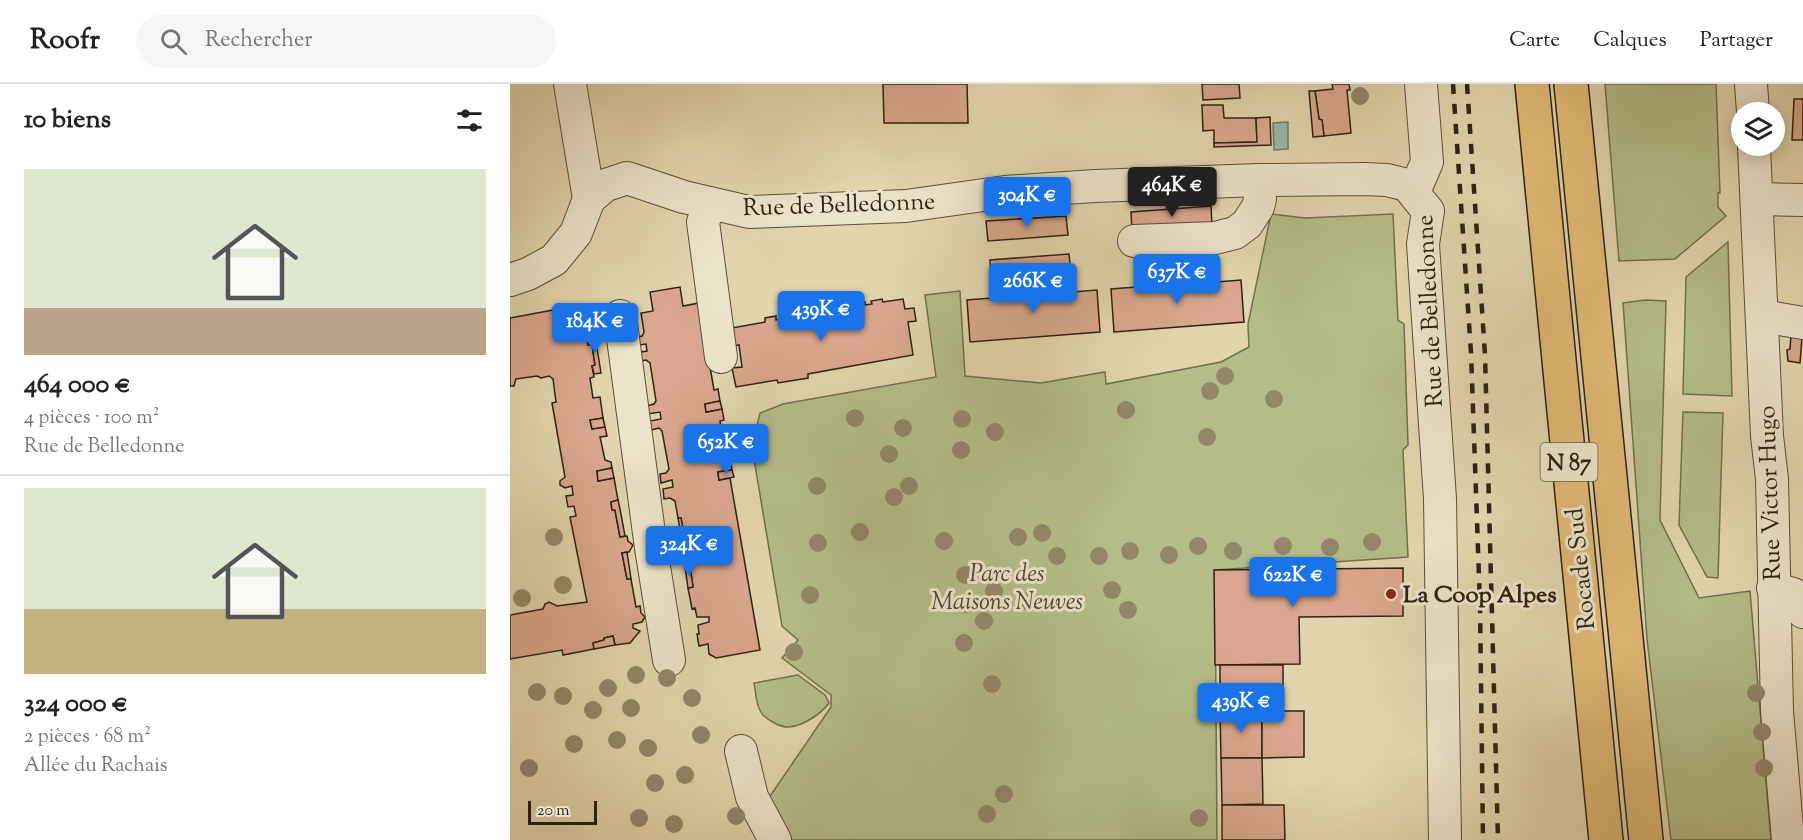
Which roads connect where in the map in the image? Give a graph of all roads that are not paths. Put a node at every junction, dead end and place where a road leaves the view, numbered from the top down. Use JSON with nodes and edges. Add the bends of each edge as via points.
{"nodes":[{"id":1,"x":570,"y":84,"type":"edge"},
{"id":2,"x":1421,"y":84,"type":"edge"},
{"id":3,"x":1532,"y":84,"type":"edge"},
{"id":4,"x":1571,"y":84,"type":"edge"},
{"id":5,"x":1751,"y":84,"type":"edge"},
{"id":6,"x":1752,"y":102,"type":"edge"},
{"id":7,"x":1755,"y":156,"type":"edge"},
{"id":8,"x":1259,"y":180,"type":"junction"},
{"id":9,"x":1414,"y":192,"type":"junction"},
{"id":10,"x":590,"y":199,"type":"junction"},
{"id":11,"x":1757,"y":199,"type":"junction"},
{"id":12,"x":1803,"y":200,"type":"edge"},
{"id":13,"x":706,"y":213,"type":"junction"},
{"id":14,"x":1134,"y":241,"type":"dead end"},
{"id":15,"x":510,"y":280,"type":"edge"},
{"id":16,"x":620,"y":316,"type":"dead end"},
{"id":17,"x":1762,"y":316,"type":"junction"},
{"id":18,"x":1803,"y":323,"type":"edge"},
{"id":19,"x":721,"y":357,"type":"dead end"},
{"id":20,"x":1773,"y":588,"type":"junction"},
{"id":21,"x":1803,"y":612,"type":"edge"},
{"id":22,"x":669,"y":660,"type":"dead end"},
{"id":23,"x":741,"y":751,"type":"dead end"},
{"id":24,"x":1792,"y":823,"type":"edge"},
{"id":25,"x":775,"y":840,"type":"edge"},
{"id":26,"x":1445,"y":840,"type":"edge"},
{"id":27,"x":1606,"y":840,"type":"edge"},
{"id":28,"x":1646,"y":840,"type":"edge"}],
"edges":[{"from":1,"to":10,"type":"street"},
{"from":2,"to":9,"type":"street","via":[[1427,162]]},
{"from":3,"to":27,"type":"highway","name":"Rocade Sud","number":"N 87"},
{"from":4,"to":28,"type":"highway","name":"Rocade Sud","number":"N 87"},
{"from":5,"to":6,"type":"street"},
{"from":7,"to":11,"type":"street","name":"Rue Victor Hugo"},
{"from":8,"to":9,"type":"street","name":"Rue de Belledonne","via":[[1387,180],[1407,185]]},
{"from":8,"to":13,"type":"street","name":"Rue de Belledonne","via":[[1005,192],[906,206]]},
{"from":8,"to":14,"type":"street","via":[[1258,207],[1247,224],[1235,232],[1215,238]]},
{"from":9,"to":26,"type":"street","name":"Rue de Belledonne","via":[[1428,211],[1422,244],[1440,499]]},
{"from":10,"to":13,"type":"street","name":"Rue de Belledonne","via":[[606,185],[627,178]]},
{"from":10,"to":15,"type":"street","via":[[576,233],[554,260]]},
{"from":11,"to":12,"type":"street"},
{"from":11,"to":17,"type":"street","name":"Rue Victor Hugo"},
{"from":13,"to":19,"type":"street"},
{"from":16,"to":22,"type":"street"},
{"from":17,"to":18,"type":"street"},
{"from":17,"to":20,"type":"street","name":"Rue Victor Hugo","via":[[1772,479]]},
{"from":20,"to":21,"type":"street","via":[[1793,594]]},
{"from":20,"to":24,"type":"street","name":"Rue Victor Hugo","via":[[1777,711]]},
{"from":23,"to":25,"type":"street","via":[[752,797]]}]}
